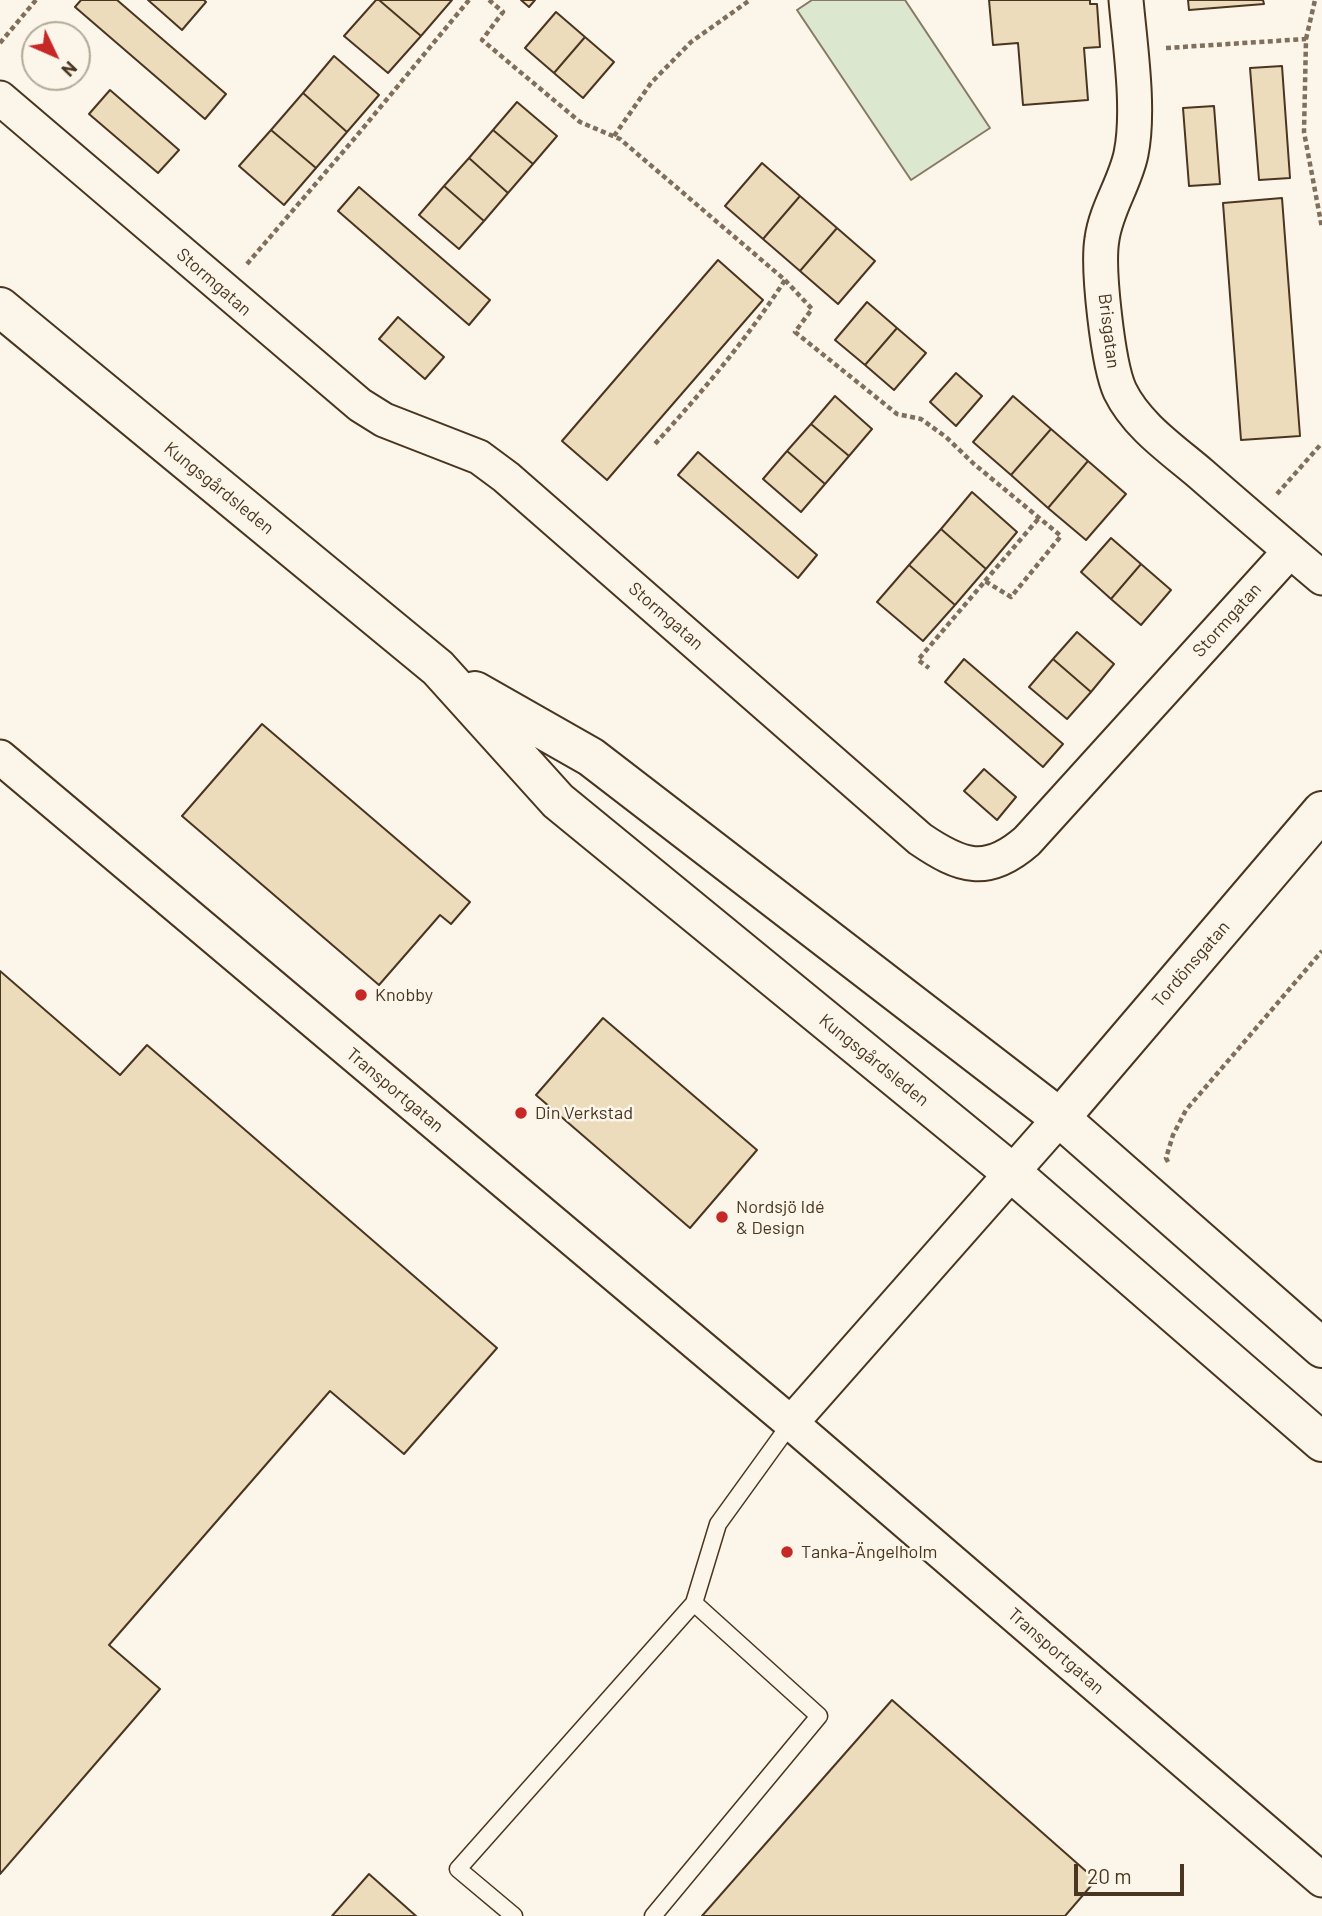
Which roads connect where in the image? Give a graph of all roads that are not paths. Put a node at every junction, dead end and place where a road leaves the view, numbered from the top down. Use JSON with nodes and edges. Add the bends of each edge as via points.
{"nodes":[{"id":1,"x":1126,"y":0,"type":"edge"},
{"id":2,"x":0,"y":98,"type":"edge"},
{"id":3,"x":0,"y":307,"type":"edge"},
{"id":4,"x":1290,"y":551,"type":"junction"},
{"id":5,"x":1322,"y":578,"type":"edge"},
{"id":6,"x":438,"y":668,"type":"junction"},
{"id":7,"x":0,"y":757,"type":"edge"},
{"id":8,"x":1322,"y":811,"type":"edge"},
{"id":9,"x":1059,"y":1118,"type":"junction"},
{"id":10,"x":1011,"y":1172,"type":"junction"},
{"id":11,"x":1322,"y":1348,"type":"edge"},
{"id":12,"x":791,"y":1423,"type":"junction"},
{"id":13,"x":1322,"y":1442,"type":"edge"},
{"id":14,"x":694,"y":1603,"type":"junction"},
{"id":15,"x":1322,"y":1880,"type":"edge"},
{"id":16,"x":514,"y":1916,"type":"edge"},
{"id":17,"x":653,"y":1916,"type":"edge"}],
"edges":[{"from":1,"to":4,"type":"street","name":"Brisgatan","via":[[1134,131],[1128,166],[1102,236],[1100,258],[1115,379],[1141,420]]},
{"from":2,"to":4,"type":"street","name":"Stormgatan","via":[[360,405],[414,434],[479,457],[506,477],[920,839],[948,857],[990,863],[1004,859],[1027,841]]},
{"from":3,"to":6,"type":"main road","name":"Kungsgårdsleden"},
{"from":4,"to":5,"type":"street","name":"Brisgatan"},
{"from":6,"to":9,"type":"main road","name":"Kungsgårdsleden","via":[[591,757]]},
{"from":6,"to":10,"type":"main road","name":"Kungsgårdsleden","via":[[558,801]]},
{"from":7,"to":12,"type":"street","name":"Transportgatan"},
{"from":8,"to":9,"type":"main road","name":"Tordönsgatan"},
{"from":9,"to":10,"type":"street"},
{"from":9,"to":11,"type":"main road","name":"Kungsgårdsleden"},
{"from":10,"to":12,"type":"street"},
{"from":10,"to":13,"type":"main road","name":"Kungsgårdsleden"},
{"from":12,"to":14,"type":"lane","via":[[718,1524]]},
{"from":12,"to":15,"type":"street","name":"Transportgatan"},
{"from":14,"to":16,"type":"lane","via":[[458,1868]]},
{"from":14,"to":17,"type":"lane","via":[[819,1716]]}]}
